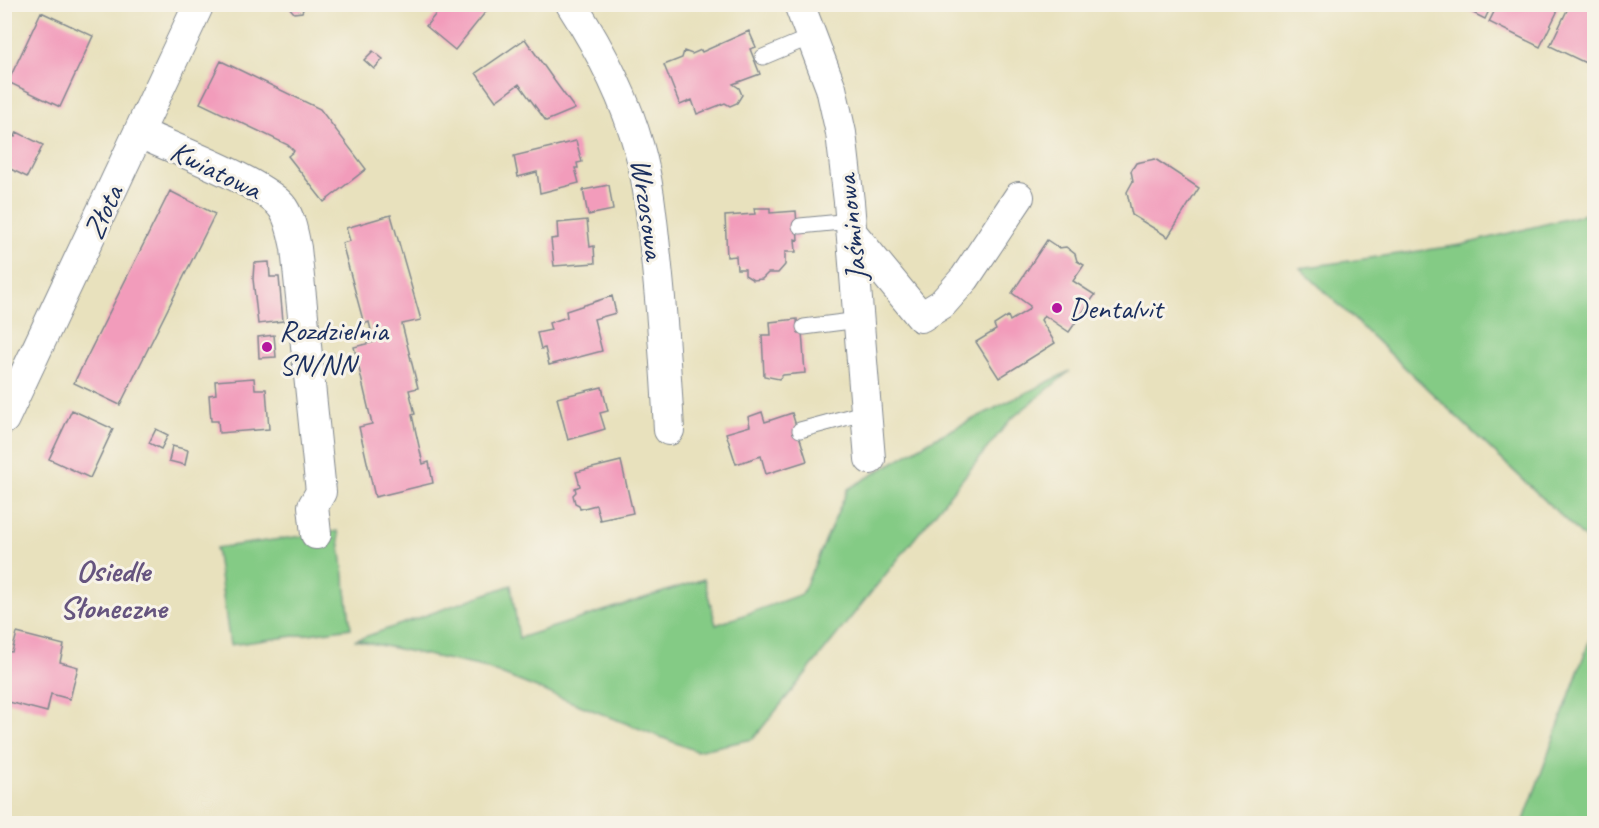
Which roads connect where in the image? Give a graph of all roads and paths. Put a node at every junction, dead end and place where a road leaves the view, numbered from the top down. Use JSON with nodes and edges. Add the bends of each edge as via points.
{"nodes":[{"id":1,"x":199,"y":4,"type":"edge"},
{"id":2,"x":571,"y":4,"type":"edge"},
{"id":3,"x":799,"y":4,"type":"edge"},
{"id":4,"x":813,"y":36,"type":"junction"},
{"id":5,"x":763,"y":57,"type":"dead end"},
{"id":6,"x":140,"y":133,"type":"junction"},
{"id":7,"x":1019,"y":196,"type":"dead end"},
{"id":8,"x":800,"y":226,"type":"dead end"},
{"id":9,"x":852,"y":227,"type":"junction"},
{"id":10,"x":859,"y":320,"type":"junction"},
{"id":11,"x":804,"y":327,"type":"dead end"},
{"id":12,"x":867,"y":412,"type":"junction"},
{"id":13,"x":4,"y":419,"type":"edge"},
{"id":14,"x":669,"y":430,"type":"dead end"},
{"id":15,"x":800,"y":430,"type":"dead end"},
{"id":16,"x":870,"y":459,"type":"dead end"},
{"id":17,"x":316,"y":534,"type":"dead end"}],
"edges":[{"from":1,"to":6,"type":"street","name":"Złota"},
{"from":2,"to":14,"type":"street","name":"Wrzosowa","via":[[617,86],[640,149],[651,208]]},
{"from":3,"to":4,"type":"street","name":"Jaśminowa"},
{"from":4,"to":5,"type":"lane"},
{"from":4,"to":9,"type":"street","name":"Jaśminowa","via":[[841,133]]},
{"from":6,"to":13,"type":"street","name":"Złota"},
{"from":6,"to":17,"type":"street","name":"Kwiatowa","via":[[260,189],[282,207],[291,225],[321,492],[313,506]]},
{"from":7,"to":9,"type":"street","via":[[964,278],[942,304],[921,317]]},
{"from":8,"to":9,"type":"lane"},
{"from":9,"to":10,"type":"street","name":"Jaśminowa"},
{"from":10,"to":11,"type":"lane"},
{"from":10,"to":12,"type":"street","name":"Jaśminowa"},
{"from":12,"to":15,"type":"lane"},
{"from":12,"to":16,"type":"street","name":"Jaśminowa"}]}
